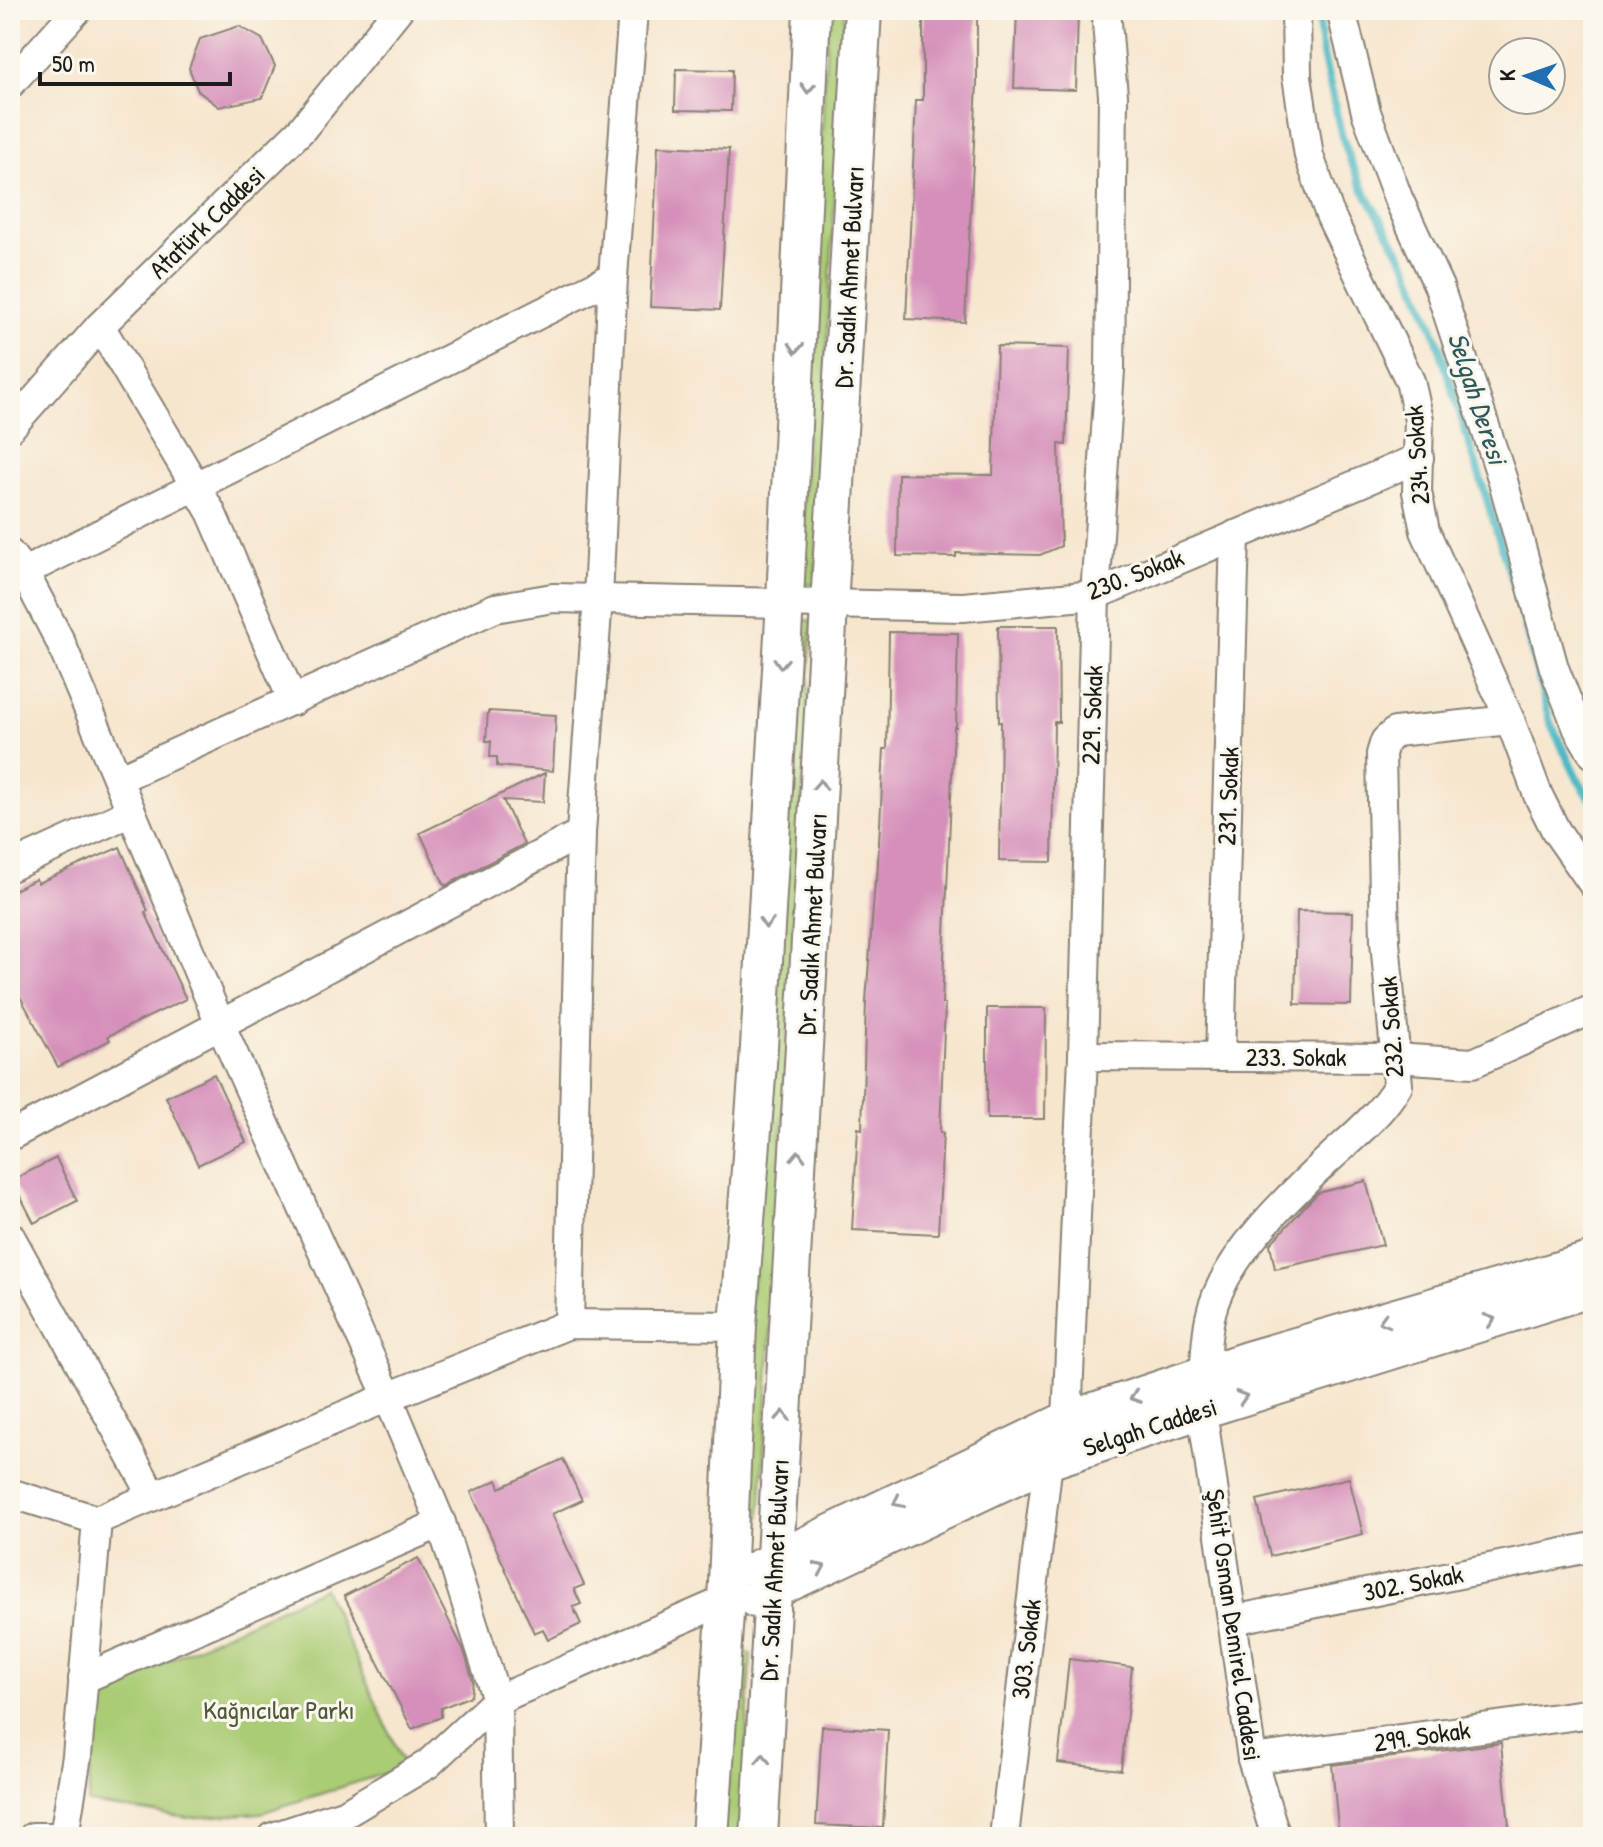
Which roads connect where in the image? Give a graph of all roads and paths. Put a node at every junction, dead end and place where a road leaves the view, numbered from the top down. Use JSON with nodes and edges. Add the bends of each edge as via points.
{"nodes":[{"id":1,"x":398,"y":10,"type":"edge"},
{"id":2,"x":633,"y":10,"type":"edge"},
{"id":3,"x":812,"y":10,"type":"edge"},
{"id":4,"x":863,"y":10,"type":"edge"},
{"id":5,"x":1106,"y":10,"type":"edge"},
{"id":6,"x":1296,"y":10,"type":"edge"},
{"id":7,"x":1341,"y":10,"type":"edge"},
{"id":8,"x":66,"y":14,"type":"edge"},
{"id":9,"x":10,"y":84,"type":"edge"},
{"id":10,"x":613,"y":277,"type":"junction"},
{"id":11,"x":100,"y":326,"type":"junction"},
{"id":12,"x":10,"y":428,"type":"edge"},
{"id":13,"x":1419,"y":458,"type":"junction"},
{"id":14,"x":195,"y":486,"type":"junction"},
{"id":15,"x":1235,"y":535,"type":"junction"},
{"id":16,"x":17,"y":563,"type":"edge"},
{"id":17,"x":1095,"y":595,"type":"junction"},
{"id":18,"x":598,"y":598,"type":"junction"},
{"id":19,"x":785,"y":601,"type":"junction"},
{"id":20,"x":831,"y":603,"type":"junction"},
{"id":21,"x":293,"y":701,"type":"junction"},
{"id":22,"x":1510,"y":720,"type":"junction"},
{"id":23,"x":1593,"y":754,"type":"edge"},
{"id":24,"x":118,"y":779,"type":"junction"},
{"id":25,"x":131,"y":812,"type":"junction"},
{"id":26,"x":581,"y":833,"type":"junction"},
{"id":27,"x":10,"y":867,"type":"edge"},
{"id":28,"x":1593,"y":884,"type":"edge"},
{"id":29,"x":1593,"y":1009,"type":"edge"},
{"id":30,"x":220,"y":1024,"type":"junction"},
{"id":31,"x":1083,"y":1056,"type":"junction"},
{"id":32,"x":1220,"y":1057,"type":"junction"},
{"id":33,"x":1394,"y":1058,"type":"junction"},
{"id":34,"x":10,"y":1136,"type":"edge"},
{"id":35,"x":10,"y":1236,"type":"edge"},
{"id":36,"x":1593,"y":1260,"type":"edge"},
{"id":37,"x":1593,"y":1288,"type":"edge"},
{"id":38,"x":569,"y":1324,"type":"junction"},
{"id":39,"x":738,"y":1326,"type":"junction"},
{"id":40,"x":1204,"y":1374,"type":"junction"},
{"id":41,"x":388,"y":1397,"type":"junction"},
{"id":42,"x":1202,"y":1410,"type":"junction"},
{"id":43,"x":1067,"y":1420,"type":"junction"},
{"id":44,"x":1048,"y":1461,"type":"junction"},
{"id":45,"x":10,"y":1493,"type":"edge"},
{"id":46,"x":153,"y":1496,"type":"junction"},
{"id":47,"x":97,"y":1520,"type":"junction"},
{"id":48,"x":441,"y":1523,"type":"junction"},
{"id":49,"x":1593,"y":1547,"type":"edge"},
{"id":50,"x":774,"y":1575,"type":"junction"},
{"id":51,"x":726,"y":1599,"type":"junction"},
{"id":52,"x":1233,"y":1620,"type":"junction"},
{"id":53,"x":83,"y":1679,"type":"junction"},
{"id":54,"x":497,"y":1700,"type":"junction"},
{"id":55,"x":1593,"y":1713,"type":"edge"},
{"id":56,"x":1252,"y":1759,"type":"junction"},
{"id":57,"x":68,"y":1836,"type":"edge"},
{"id":58,"x":33,"y":1837,"type":"edge"},
{"id":59,"x":273,"y":1837,"type":"edge"},
{"id":60,"x":499,"y":1837,"type":"edge"},
{"id":61,"x":710,"y":1837,"type":"edge"},
{"id":62,"x":759,"y":1837,"type":"edge"},
{"id":63,"x":1004,"y":1837,"type":"edge"},
{"id":64,"x":1276,"y":1837,"type":"edge"}],
"edges":[{"from":1,"to":11,"type":"street","name":"Atatürk Caddesi","via":[[302,129]]},
{"from":2,"to":10,"type":"street"},
{"from":3,"to":19,"type":"main road","name":"Dr. Sadık Ahmet Bulvarı","one_way":true},
{"from":4,"to":20,"type":"main road","name":"Dr. Sadık Ahmet Bulvarı"},
{"from":5,"to":17,"type":"street","name":"229. Sokak","via":[[1113,96],[1113,243]]},
{"from":6,"to":13,"type":"street","name":"234. Sokak","via":[[1297,76],[1309,156],[1330,215],[1410,381],[1419,420]]},
{"from":7,"to":23,"type":"street","via":[[1366,112],[1439,287],[1503,481],[1554,668]]},
{"from":8,"to":9,"type":"street"},
{"from":10,"to":14,"type":"street"},
{"from":10,"to":18,"type":"street"},
{"from":11,"to":12,"type":"street","name":"Atatürk Caddesi"},
{"from":11,"to":14,"type":"street"},
{"from":13,"to":15,"type":"street","name":"230. Sokak"},
{"from":13,"to":22,"type":"street","name":"234. Sokak","via":[[1417,492],[1425,531]]},
{"from":14,"to":16,"type":"street"},
{"from":14,"to":21,"type":"street"},
{"from":15,"to":17,"type":"street","name":"230. Sokak"},
{"from":15,"to":32,"type":"street","name":"231. Sokak"},
{"from":16,"to":24,"type":"street","via":[[60,641]]},
{"from":17,"to":20,"type":"street","name":"230. Sokak","via":[[963,607]]},
{"from":17,"to":31,"type":"street","name":"229. Sokak"},
{"from":18,"to":19,"type":"street","name":"230. Sokak"},
{"from":18,"to":21,"type":"street","name":"230. Sokak","via":[[553,598],[495,608]]},
{"from":18,"to":26,"type":"street"},
{"from":19,"to":20,"type":"street","name":"230. Sokak"},
{"from":19,"to":39,"type":"main road","name":"Dr. Sadık Ahmet Bulvarı","one_way":true},
{"from":50,"to":20,"type":"main road","name":"Dr. Sadık Ahmet Bulvarı","one_way":true},
{"from":21,"to":24,"type":"street","name":"230. Sokak"},
{"from":22,"to":28,"type":"street","name":"234. Sokak","via":[[1556,831]]},
{"from":22,"to":33,"type":"street","name":"232. Sokak","via":[[1395,732],[1385,741],[1385,941]]},
{"from":24,"to":25,"type":"street"},
{"from":25,"to":27,"type":"street"},
{"from":25,"to":30,"type":"street"},
{"from":26,"to":30,"type":"street"},
{"from":26,"to":38,"type":"street"},
{"from":29,"to":33,"type":"street","name":"233. Sokak","via":[[1473,1063]]},
{"from":30,"to":34,"type":"street"},
{"from":30,"to":41,"type":"street"},
{"from":31,"to":32,"type":"street","name":"233. Sokak"},
{"from":31,"to":43,"type":"street","name":"229. Sokak"},
{"from":32,"to":33,"type":"street","name":"233. Sokak"},
{"from":33,"to":40,"type":"street","name":"232. Sokak","via":[[1398,1085],[1390,1098],[1271,1214],[1237,1261],[1210,1316]]},
{"from":35,"to":46,"type":"street"},
{"from":36,"to":40,"type":"main road","name":"Selgah Caddesi","one_way":true},
{"from":42,"to":37,"type":"main road","name":"Selgah Caddesi","one_way":true},
{"from":38,"to":39,"type":"street"},
{"from":38,"to":41,"type":"street"},
{"from":39,"to":51,"type":"main road","name":"Dr. Sadık Ahmet Bulvarı"},
{"from":40,"to":43,"type":"main road","name":"Selgah Caddesi","one_way":true},
{"from":41,"to":46,"type":"street"},
{"from":41,"to":48,"type":"street"},
{"from":42,"to":44,"type":"main road","name":"Selgah Caddesi"},
{"from":42,"to":52,"type":"street","name":"Şehit Osman Demirel Caddesi"},
{"from":43,"to":50,"type":"main road","name":"Selgah Caddesi","one_way":true},
{"from":50,"to":44,"type":"main road","name":"Selgah Caddesi","one_way":true},
{"from":44,"to":63,"type":"street","name":"303. Sokak"},
{"from":45,"to":47,"type":"street"},
{"from":46,"to":47,"type":"street"},
{"from":47,"to":53,"type":"street"},
{"from":48,"to":53,"type":"street"},
{"from":48,"to":54,"type":"street"},
{"from":49,"to":52,"type":"street","name":"302. Sokak"},
{"from":50,"to":51,"type":"main road","name":"Selgah Caddesi"},
{"from":62,"to":50,"type":"main road","name":"Dr. Sadık Ahmet Bulvarı","one_way":true},
{"from":51,"to":54,"type":"street"},
{"from":51,"to":61,"type":"main road","name":"Dr. Sadık Ahmet Bulvarı"},
{"from":52,"to":56,"type":"street","name":"Şehit Osman Demirel Caddesi"},
{"from":53,"to":57,"type":"street"},
{"from":54,"to":59,"type":"street","via":[[428,1764],[346,1813]]},
{"from":54,"to":60,"type":"street"},
{"from":55,"to":56,"type":"street","name":"299. Sokak"},
{"from":56,"to":64,"type":"street","name":"Şehit Osman Demirel Caddesi"},
{"from":57,"to":58,"type":"street"}]}
